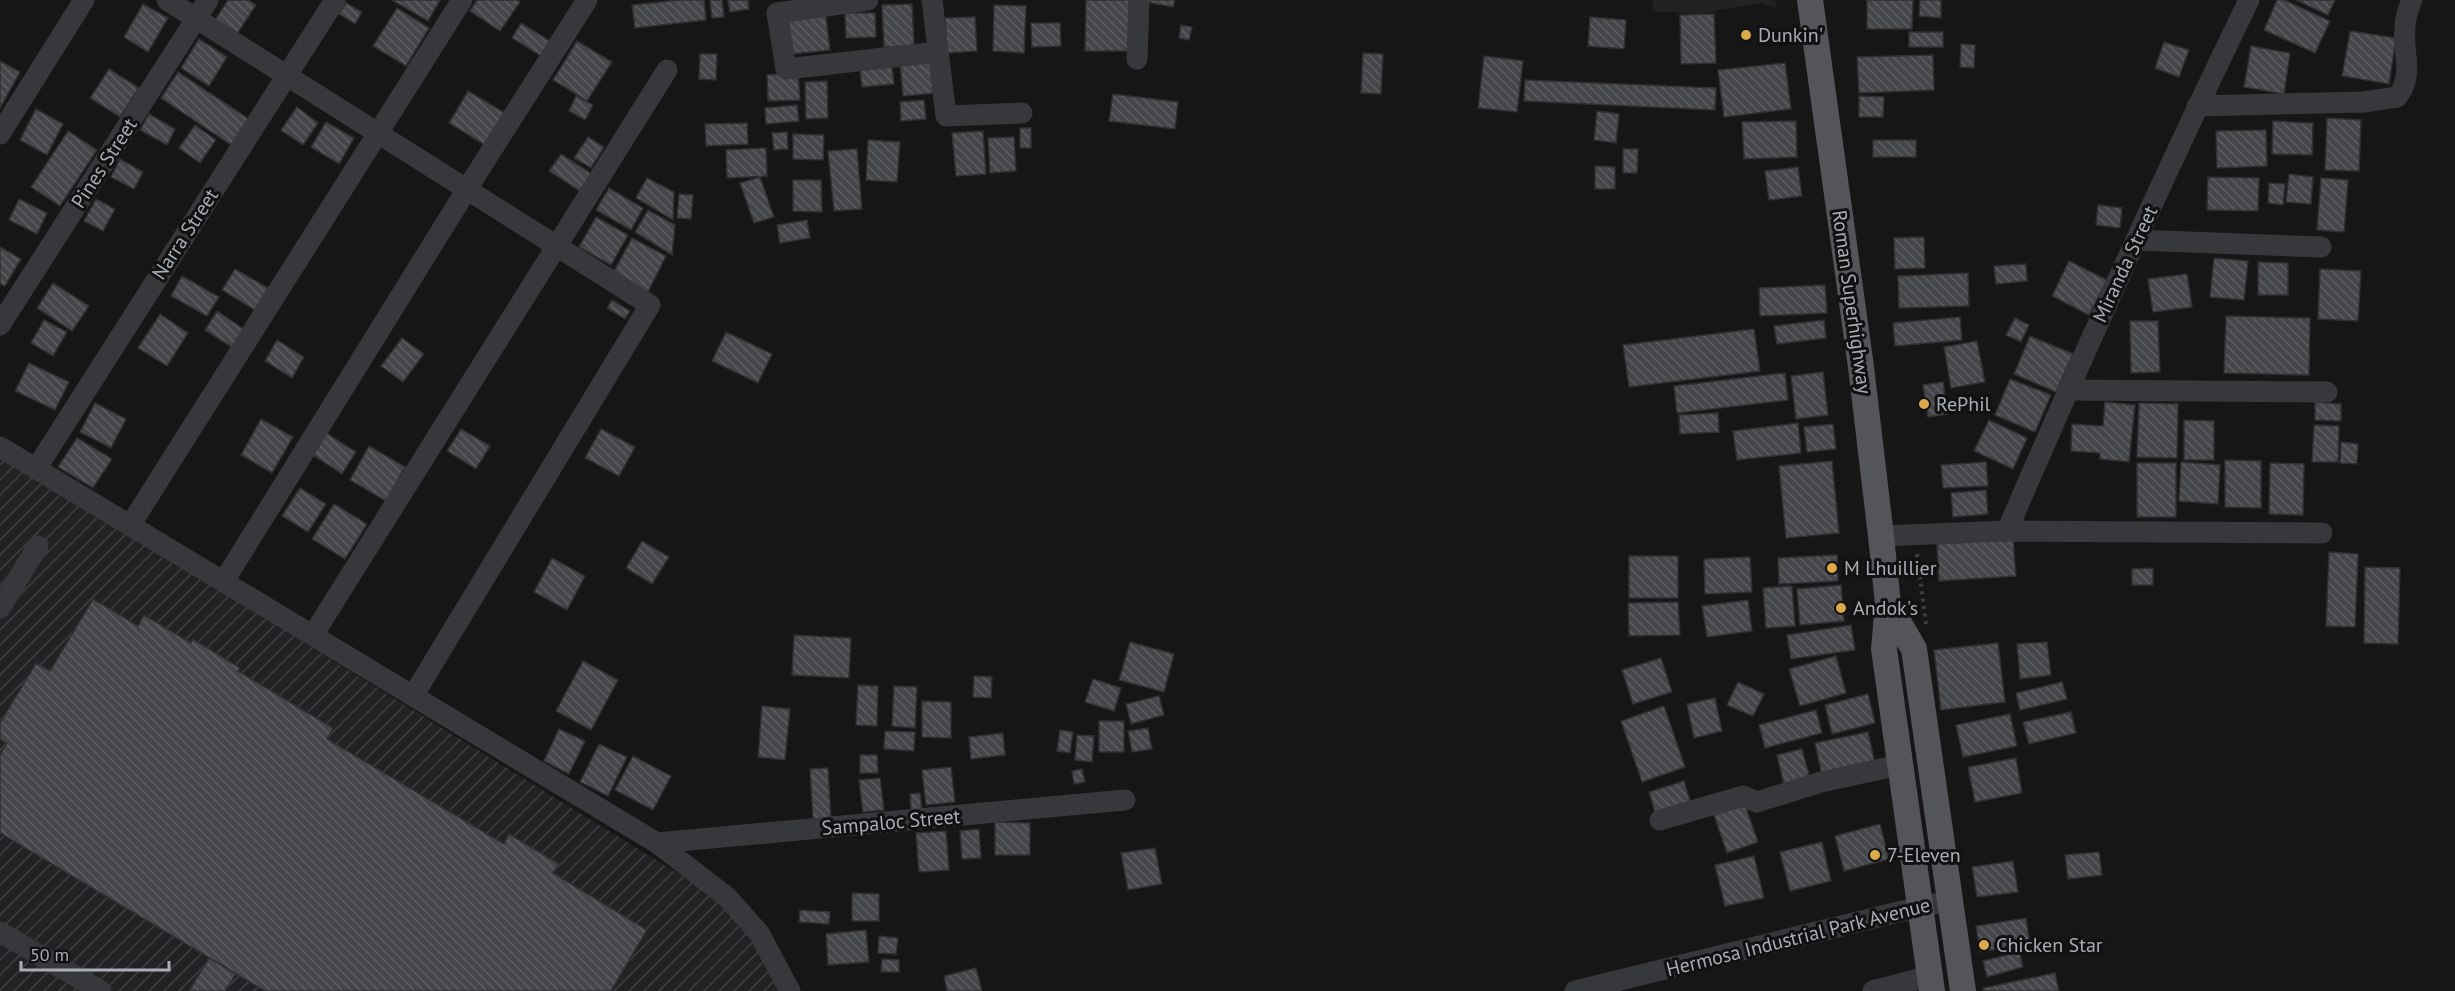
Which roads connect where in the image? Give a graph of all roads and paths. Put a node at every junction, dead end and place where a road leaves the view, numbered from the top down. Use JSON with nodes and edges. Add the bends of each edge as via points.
{"nodes":[{"id":1,"x":84,"y":0,"type":"edge"},
{"id":2,"x":167,"y":0,"type":"edge"},
{"id":3,"x":208,"y":0,"type":"edge"},
{"id":4,"x":335,"y":0,"type":"edge"},
{"id":5,"x":462,"y":0,"type":"edge"},
{"id":6,"x":587,"y":0,"type":"edge"},
{"id":7,"x":868,"y":0,"type":"edge"},
{"id":8,"x":932,"y":0,"type":"edge"},
{"id":9,"x":1139,"y":0,"type":"edge"},
{"id":10,"x":1810,"y":0,"type":"edge"},
{"id":11,"x":2249,"y":0,"type":"edge"},
{"id":12,"x":2412,"y":0,"type":"edge"},
{"id":13,"x":197,"y":18,"type":"junction"},
{"id":14,"x":938,"y":52,"type":"junction"},
{"id":15,"x":1137,"y":59,"type":"dead end"},
{"id":16,"x":667,"y":70,"type":"dead end"},
{"id":17,"x":286,"y":76,"type":"junction"},
{"id":18,"x":2197,"y":106,"type":"junction"},
{"id":19,"x":1022,"y":113,"type":"dead end"},
{"id":20,"x":378,"y":132,"type":"junction"},
{"id":21,"x":0,"y":134,"type":"edge"},
{"id":22,"x":467,"y":189,"type":"junction"},
{"id":23,"x":2136,"y":240,"type":"junction"},
{"id":24,"x":558,"y":246,"type":"junction"},
{"id":25,"x":2321,"y":247,"type":"dead end"},
{"id":26,"x":0,"y":325,"type":"edge"},
{"id":27,"x":2067,"y":390,"type":"junction"},
{"id":28,"x":2327,"y":392,"type":"dead end"},
{"id":29,"x":0,"y":447,"type":"edge"},
{"id":30,"x":36,"y":469,"type":"junction"},
{"id":31,"x":131,"y":524,"type":"junction"},
{"id":32,"x":2007,"y":531,"type":"junction"},
{"id":33,"x":2322,"y":534,"type":"dead end"},
{"id":34,"x":1881,"y":536,"type":"junction"},
{"id":35,"x":38,"y":546,"type":"dead end"},
{"id":36,"x":224,"y":581,"type":"junction"},
{"id":37,"x":1888,"y":604,"type":"junction"},
{"id":38,"x":0,"y":608,"type":"edge"},
{"id":39,"x":313,"y":635,"type":"junction"},
{"id":40,"x":413,"y":696,"type":"junction"},
{"id":41,"x":1899,"y":765,"type":"junction"},
{"id":42,"x":1125,"y":800,"type":"dead end"},
{"id":43,"x":1660,"y":820,"type":"dead end"},
{"id":44,"x":657,"y":843,"type":"junction"},
{"id":45,"x":1951,"y":901,"type":"junction"},
{"id":46,"x":1919,"y":907,"type":"junction"},
{"id":47,"x":0,"y":932,"type":"edge"},
{"id":48,"x":1931,"y":984,"type":"edge"},
{"id":49,"x":101,"y":991,"type":"edge"},
{"id":50,"x":790,"y":991,"type":"edge"},
{"id":51,"x":1575,"y":991,"type":"edge"},
{"id":52,"x":1873,"y":991,"type":"edge"},
{"id":53,"x":1963,"y":991,"type":"edge"}],
"edges":[{"from":1,"to":21,"type":"street"},
{"from":2,"to":13,"type":"street"},
{"from":3,"to":13,"type":"street","name":"Pines Street"},
{"from":4,"to":17,"type":"street","name":"Narra Street"},
{"from":5,"to":20,"type":"street"},
{"from":6,"to":22,"type":"street"},
{"from":7,"to":14,"type":"street","via":[[777,13],[786,69]]},
{"from":8,"to":14,"type":"street"},
{"from":9,"to":15,"type":"street"},
{"from":10,"to":34,"type":"main road","name":"Roman Superhighway"},
{"from":11,"to":18,"type":"street","name":"Miranda Street"},
{"from":12,"to":18,"type":"street","via":[[2404,30],[2408,66],[2404,89],[2397,97],[2364,102]]},
{"from":13,"to":17,"type":"street"},
{"from":13,"to":26,"type":"street","name":"Pines Street"},
{"from":14,"to":19,"type":"street","via":[[946,116]]},
{"from":16,"to":24,"type":"street"},
{"from":17,"to":20,"type":"street"},
{"from":17,"to":30,"type":"street","name":"Narra Street"},
{"from":18,"to":23,"type":"street","name":"Miranda Street"},
{"from":20,"to":22,"type":"street"},
{"from":20,"to":31,"type":"street"},
{"from":22,"to":24,"type":"street"},
{"from":22,"to":36,"type":"street"},
{"from":23,"to":25,"type":"street"},
{"from":23,"to":27,"type":"street","name":"Miranda Street"},
{"from":24,"to":39,"type":"street"},
{"from":24,"to":40,"type":"street","via":[[650,305]]},
{"from":27,"to":28,"type":"street"},
{"from":27,"to":32,"type":"street","name":"Miranda Street"},
{"from":29,"to":30,"type":"street"},
{"from":30,"to":31,"type":"street"},
{"from":31,"to":36,"type":"street"},
{"from":32,"to":33,"type":"street"},
{"from":32,"to":34,"type":"street"},
{"from":34,"to":37,"type":"main road","name":"Roman Superhighway"},
{"from":35,"to":38,"type":"street"},
{"from":36,"to":39,"type":"street"},
{"from":37,"to":41,"type":"main road","name":"Roman Superhighway","via":[[1884,649]]},
{"from":37,"to":45,"type":"main road","name":"Roman Superhighway","via":[[1914,649]]},
{"from":39,"to":40,"type":"street"},
{"from":40,"to":44,"type":"street"},
{"from":41,"to":43,"type":"street","via":[[1821,782],[1757,802],[1743,796]]},
{"from":41,"to":46,"type":"main road","name":"Roman Superhighway"},
{"from":42,"to":44,"type":"street","name":"Sampaloc Street"},
{"from":44,"to":50,"type":"street","via":[[727,897],[759,933]]},
{"from":45,"to":46,"type":"street","name":"Hermosa Industrial Park Avenue"},
{"from":45,"to":53,"type":"main road","name":"Roman Superhighway"},
{"from":46,"to":48,"type":"main road","name":"Roman Superhighway"},
{"from":46,"to":51,"type":"street","name":"Hermosa Industrial Park Avenue"},
{"from":47,"to":49,"type":"street"},
{"from":48,"to":52,"type":"street"}]}
